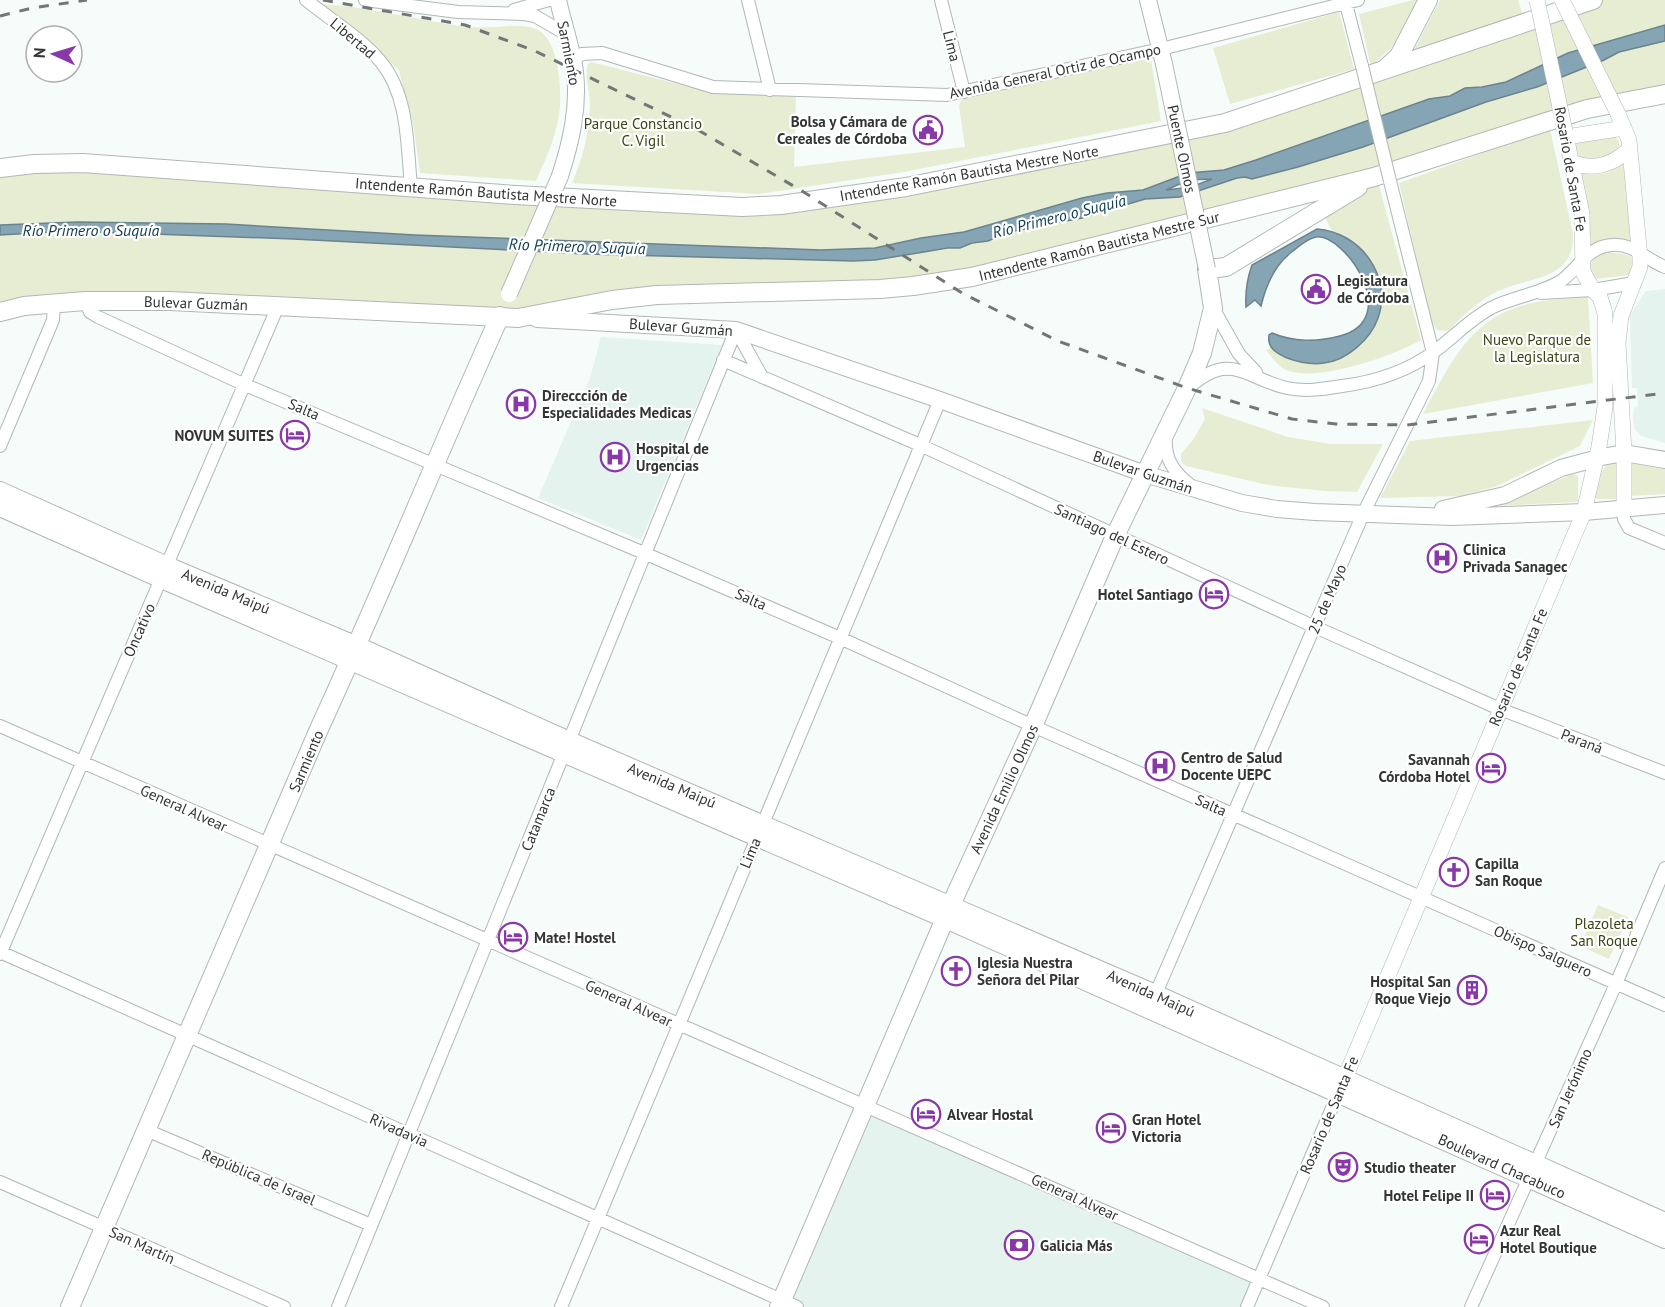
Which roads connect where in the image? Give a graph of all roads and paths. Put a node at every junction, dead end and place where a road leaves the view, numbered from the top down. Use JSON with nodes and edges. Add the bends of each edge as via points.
{"nodes":[{"id":1,"x":306,"y":0,"type":"edge"},
{"id":2,"x":365,"y":0,"type":"edge"},
{"id":3,"x":549,"y":0,"type":"edge"},
{"id":4,"x":558,"y":0,"type":"edge"},
{"id":5,"x":748,"y":0,"type":"edge"},
{"id":6,"x":941,"y":0,"type":"edge"},
{"id":7,"x":1148,"y":0,"type":"edge"},
{"id":8,"x":1428,"y":0,"type":"edge"},
{"id":9,"x":1537,"y":0,"type":"edge"},
{"id":10,"x":1562,"y":0,"type":"edge"},
{"id":11,"x":1593,"y":0,"type":"edge"},
{"id":12,"x":1350,"y":1,"type":"edge"},
{"id":13,"x":505,"y":13,"type":"junction"},
{"id":14,"x":566,"y":34,"type":"junction"},
{"id":15,"x":1166,"y":53,"type":"junction"},
{"id":16,"x":573,"y":60,"type":"junction"},
{"id":17,"x":1381,"y":72,"type":"junction"},
{"id":18,"x":770,"y":90,"type":"junction"},
{"id":19,"x":964,"y":92,"type":"junction"},
{"id":20,"x":1665,"y":93,"type":"edge"},
{"id":21,"x":1621,"y":121,"type":"junction"},
{"id":22,"x":1566,"y":134,"type":"junction"},
{"id":23,"x":1629,"y":149,"type":"junction"},
{"id":24,"x":1571,"y":162,"type":"junction"},
{"id":25,"x":0,"y":168,"type":"edge"},
{"id":26,"x":1382,"y":179,"type":"junction"},
{"id":27,"x":411,"y":188,"type":"junction"},
{"id":28,"x":1638,"y":250,"type":"junction"},
{"id":29,"x":1581,"y":261,"type":"junction"},
{"id":30,"x":1665,"y":267,"type":"edge"},
{"id":31,"x":1207,"y":269,"type":"junction"},
{"id":32,"x":1634,"y":283,"type":"junction"},
{"id":33,"x":1593,"y":290,"type":"junction"},
{"id":34,"x":1528,"y":293,"type":"junction"},
{"id":35,"x":85,"y":301,"type":"junction"},
{"id":36,"x":54,"y":303,"type":"junction"},
{"id":37,"x":278,"y":306,"type":"junction"},
{"id":38,"x":1213,"y":308,"type":"junction"},
{"id":39,"x":0,"y":312,"type":"edge"},
{"id":40,"x":509,"y":317,"type":"junction"},
{"id":41,"x":736,"y":330,"type":"junction"},
{"id":42,"x":1433,"y":353,"type":"junction"},
{"id":43,"x":723,"y":360,"type":"junction"},
{"id":44,"x":762,"y":377,"type":"junction"},
{"id":45,"x":1271,"y":383,"type":"junction"},
{"id":46,"x":243,"y":384,"type":"junction"},
{"id":47,"x":1188,"y":388,"type":"junction"},
{"id":48,"x":940,"y":400,"type":"junction"},
{"id":49,"x":1622,"y":419,"type":"junction"},
{"id":50,"x":1167,"y":431,"type":"junction"},
{"id":51,"x":0,"y":446,"type":"edge"},
{"id":52,"x":920,"y":446,"type":"junction"},
{"id":53,"x":1624,"y":453,"type":"junction"},
{"id":54,"x":1596,"y":458,"type":"junction"},
{"id":55,"x":1662,"y":459,"type":"edge"},
{"id":56,"x":434,"y":464,"type":"junction"},
{"id":57,"x":1145,"y":474,"type":"junction"},
{"id":58,"x":0,"y":490,"type":"edge"},
{"id":59,"x":1196,"y":490,"type":"junction"},
{"id":60,"x":1665,"y":505,"type":"edge"},
{"id":61,"x":0,"y":507,"type":"edge"},
{"id":62,"x":1624,"y":508,"type":"junction"},
{"id":63,"x":1584,"y":512,"type":"junction"},
{"id":64,"x":1363,"y":514,"type":"junction"},
{"id":65,"x":1406,"y":515,"type":"junction"},
{"id":66,"x":1115,"y":536,"type":"junction"},
{"id":67,"x":1665,"y":543,"type":"edge"},
{"id":68,"x":644,"y":553,"type":"junction"},
{"id":69,"x":164,"y":573,"type":"junction"},
{"id":70,"x":1315,"y":627,"type":"junction"},
{"id":71,"x":840,"y":638,"type":"junction"},
{"id":72,"x":354,"y":653,"type":"junction"},
{"id":73,"x":1500,"y":709,"type":"junction"},
{"id":74,"x":0,"y":726,"type":"edge"},
{"id":75,"x":1033,"y":726,"type":"junction"},
{"id":76,"x":567,"y":747,"type":"junction"},
{"id":77,"x":81,"y":764,"type":"junction"},
{"id":78,"x":1665,"y":773,"type":"edge"},
{"id":79,"x":1233,"y":814,"type":"junction"},
{"id":80,"x":760,"y":830,"type":"junction"},
{"id":81,"x":269,"y":845,"type":"junction"},
{"id":82,"x":1665,"y":868,"type":"edge"},
{"id":83,"x":1421,"y":896,"type":"junction"},
{"id":84,"x":947,"y":913,"type":"junction"},
{"id":85,"x":488,"y":941,"type":"junction"},
{"id":86,"x":0,"y":953,"type":"edge"},
{"id":87,"x":1616,"y":984,"type":"junction"},
{"id":88,"x":1152,"y":1001,"type":"junction"},
{"id":89,"x":1665,"y":1005,"type":"edge"},
{"id":90,"x":678,"y":1024,"type":"junction"},
{"id":91,"x":187,"y":1035,"type":"junction"},
{"id":92,"x":1341,"y":1086,"type":"junction"},
{"id":93,"x":865,"y":1106,"type":"junction"},
{"id":94,"x":146,"y":1130,"type":"junction"},
{"id":95,"x":409,"y":1134,"type":"junction"},
{"id":96,"x":1532,"y":1172,"type":"junction"},
{"id":97,"x":0,"y":1182,"type":"edge"},
{"id":98,"x":598,"y":1218,"type":"junction"},
{"id":99,"x":1665,"y":1222,"type":"edge"},
{"id":100,"x":371,"y":1225,"type":"junction"},
{"id":101,"x":104,"y":1228,"type":"junction"},
{"id":102,"x":1665,"y":1239,"type":"edge"},
{"id":103,"x":1259,"y":1278,"type":"junction"},
{"id":104,"x":786,"y":1305,"type":"edge"},
{"id":105,"x":70,"y":1307,"type":"edge"},
{"id":106,"x":284,"y":1307,"type":"edge"},
{"id":107,"x":338,"y":1307,"type":"edge"},
{"id":108,"x":561,"y":1307,"type":"edge"},
{"id":109,"x":1247,"y":1307,"type":"edge"},
{"id":110,"x":1323,"y":1307,"type":"edge"},
{"id":111,"x":1471,"y":1307,"type":"edge"}],
"edges":[{"from":1,"to":27,"type":"street","name":"Libertad","via":[[376,56],[387,71],[402,103]]},
{"from":2,"to":13,"type":"street","via":[[458,12]]},
{"from":3,"to":13,"type":"street"},
{"from":4,"to":14,"type":"main road","name":"Sarmiento"},
{"from":5,"to":18,"type":"street"},
{"from":6,"to":19,"type":"street","name":"Lima"},
{"from":7,"to":15,"type":"main road","name":"Puente Olmos"},
{"from":8,"to":17,"type":"main road","via":[[1399,56]]},
{"from":9,"to":22,"type":"street","name":"Rosario de Santa Fe","bridge":true},
{"from":10,"to":21,"type":"street","bridge":true},
{"from":11,"to":17,"type":"main road","name":"Intendente Ramón Bautista Mestre Norte"},
{"from":12,"to":15,"type":"street","name":"Avenida General Ortiz de Ocampo"},
{"from":12,"to":26,"type":"street","name":"25 de Mayo","bridge":true},
{"from":13,"to":14,"type":"street","via":[[535,16]]},
{"from":14,"to":16,"type":"main road","name":"Sarmiento"},
{"from":15,"to":19,"type":"street","name":"Avenida General Ortiz de Ocampo","via":[[1142,53]]},
{"from":15,"to":31,"type":"main road","name":"Puente Olmos","bridge":true},
{"from":16,"to":18,"type":"street","name":"Avenida General Ortiz de Ocampo","via":[[582,54],[602,53],[713,87]]},
{"from":16,"to":40,"type":"main road","name":"Sarmiento","bridge":true,"via":[[573,128],[560,176],[509,294]]},
{"from":17,"to":27,"type":"main road","name":"Intendente Ramón Bautista Mestre Norte","via":[[1199,130],[906,187],[782,205],[742,207]]},
{"from":18,"to":19,"type":"street","name":"Avenida General Ortiz de Ocampo","via":[[934,96]]},
{"from":20,"to":26,"type":"main road","name":"Intendente Ramón Bautista Mestre Sur","via":[[1587,109]]},
{"from":21,"to":22,"type":"street"},
{"from":21,"to":23,"type":"street"},
{"from":22,"to":24,"type":"street","name":"Rosario de Santa Fe"},
{"from":23,"to":24,"type":"street","via":[[1605,165]]},
{"from":23,"to":28,"type":"street"},
{"from":24,"to":29,"type":"street","name":"Rosario de Santa Fe","via":[[1582,214]]},
{"from":25,"to":27,"type":"main road","name":"Intendente Ramón Bautista Mestre Norte","via":[[83,163]]},
{"from":26,"to":31,"type":"main road","via":[[1226,267]]},
{"from":26,"to":40,"type":"main road","name":"Intendente Ramón Bautista Mestre Sur","via":[[960,279],[880,289],[634,297]]},
{"from":26,"to":42,"type":"street","name":"25 de Mayo"},
{"from":28,"to":29,"type":"street","via":[[1609,245],[1592,251]]},
{"from":28,"to":30,"type":"street"},
{"from":28,"to":32,"type":"street","via":[[1640,267]]},
{"from":29,"to":33,"type":"street","name":"Rosario de Santa Fe","via":[[1582,272]]},
{"from":29,"to":34,"type":"street","via":[[1562,280]]},
{"from":31,"to":38,"type":"main road","name":"Avenida Emilio Olmos"},
{"from":32,"to":33,"type":"street"},
{"from":32,"to":49,"type":"street","via":[[1621,316],[1618,343]]},
{"from":33,"to":34,"type":"street"},
{"from":33,"to":54,"type":"street","name":"Rosario de Santa Fe","via":[[1605,313],[1605,407]]},
{"from":34,"to":42,"type":"street","via":[[1479,315]]},
{"from":35,"to":36,"type":"main road","name":"Bulevar Guzmán"},
{"from":35,"to":37,"type":"main road","name":"Bulevar Guzmán"},
{"from":35,"to":46,"type":"street","name":"Salta","via":[[90,312],[98,317]]},
{"from":36,"to":39,"type":"main road","name":"Bulevar Guzmán"},
{"from":36,"to":51,"type":"street","via":[[53,320]]},
{"from":37,"to":40,"type":"main road","name":"Bulevar Guzmán"},
{"from":37,"to":46,"type":"street","name":"Oncativo"},
{"from":38,"to":45,"type":"street","via":[[1239,354]]},
{"from":38,"to":47,"type":"main road","name":"Avenida Emilio Olmos"},
{"from":40,"to":41,"type":"main road","name":"Bulevar Guzmán"},
{"from":40,"to":56,"type":"main road","name":"Sarmiento"},
{"from":41,"to":43,"type":"street","name":"Catamarca"},
{"from":41,"to":44,"type":"street"},
{"from":41,"to":48,"type":"main road","name":"Bulevar Guzmán"},
{"from":42,"to":45,"type":"street","via":[[1392,374],[1357,384],[1294,390]]},
{"from":42,"to":64,"type":"street","name":"25 de Mayo","via":[[1429,381]]},
{"from":43,"to":44,"type":"street","name":"Santiago del Estero"},
{"from":43,"to":68,"type":"street","name":"Catamarca"},
{"from":44,"to":52,"type":"street","name":"Santiago del Estero"},
{"from":45,"to":47,"type":"street","via":[[1243,370],[1225,369],[1202,376]]},
{"from":46,"to":56,"type":"street","name":"Salta"},
{"from":46,"to":69,"type":"street","name":"Oncativo"},
{"from":47,"to":50,"type":"main road","name":"Avenida Emilio Olmos"},
{"from":48,"to":52,"type":"street","name":"Lima"},
{"from":48,"to":57,"type":"main road","name":"Bulevar Guzmán"},
{"from":49,"to":53,"type":"street"},
{"from":49,"to":55,"type":"street","via":[[1632,444]]},
{"from":50,"to":57,"type":"main road","name":"Avenida Emilio Olmos"},
{"from":50,"to":59,"type":"street","via":[[1170,464]]},
{"from":52,"to":66,"type":"street","name":"Santiago del Estero"},
{"from":52,"to":71,"type":"street","name":"Lima"},
{"from":53,"to":54,"type":"main road","name":"Bulevar Guzmán"},
{"from":53,"to":55,"type":"main road","name":"Bulevar Guzmán"},
{"from":53,"to":62,"type":"street"},
{"from":54,"to":63,"type":"street","name":"Rosario de Santa Fe"},
{"from":54,"to":65,"type":"main road","name":"Bulevar Guzmán","via":[[1561,468],[1498,497]]},
{"from":56,"to":68,"type":"street","name":"Salta"},
{"from":56,"to":72,"type":"main road","name":"Sarmiento"},
{"from":57,"to":59,"type":"main road","name":"Bulevar Guzmán"},
{"from":57,"to":66,"type":"main road","name":"Avenida Emilio Olmos"},
{"from":58,"to":69,"type":"main road","name":"Avenida Maipú"},
{"from":59,"to":64,"type":"main road","name":"Bulevar Guzmán","via":[[1277,509]]},
{"from":60,"to":62,"type":"main road","name":"Bulevar Guzmán"},
{"from":61,"to":69,"type":"main road","name":"Avenida Maipú"},
{"from":62,"to":63,"type":"main road","name":"Bulevar Guzmán"},
{"from":62,"to":67,"type":"street","via":[[1629,528]]},
{"from":63,"to":65,"type":"main road","name":"Bulevar Guzmán"},
{"from":63,"to":73,"type":"street","name":"Rosario de Santa Fe"},
{"from":64,"to":65,"type":"main road","name":"Bulevar Guzmán"},
{"from":64,"to":70,"type":"street","name":"25 de Mayo"},
{"from":66,"to":70,"type":"street","name":"Santiago del Estero"},
{"from":66,"to":75,"type":"main road","name":"Avenida Emilio Olmos"},
{"from":68,"to":71,"type":"street","name":"Salta"},
{"from":68,"to":76,"type":"street","name":"Catamarca"},
{"from":69,"to":72,"type":"main road","name":"Avenida Maipú"},
{"from":69,"to":77,"type":"street","name":"Oncativo"},
{"from":70,"to":73,"type":"street","name":"Santiago del Estero"},
{"from":70,"to":79,"type":"street","name":"25 de Mayo"},
{"from":71,"to":75,"type":"street","name":"Salta"},
{"from":71,"to":80,"type":"street","name":"Lima"},
{"from":72,"to":76,"type":"main road","name":"Avenida Maipú"},
{"from":72,"to":81,"type":"main road","name":"Sarmiento"},
{"from":73,"to":78,"type":"street","name":"Paraná"},
{"from":73,"to":83,"type":"street","name":"Rosario de Santa Fe"},
{"from":74,"to":77,"type":"street","name":"General Alvear"},
{"from":75,"to":79,"type":"street","name":"Salta"},
{"from":75,"to":84,"type":"main road","name":"Avenida Emilio Olmos"},
{"from":76,"to":80,"type":"main road","name":"Avenida Maipú"},
{"from":76,"to":85,"type":"street","name":"Catamarca"},
{"from":77,"to":81,"type":"street","name":"General Alvear"},
{"from":77,"to":86,"type":"street","name":"Oncativo"},
{"from":79,"to":83,"type":"street","name":"Salta"},
{"from":79,"to":88,"type":"street","name":"25 de Mayo"},
{"from":80,"to":84,"type":"main road","name":"Avenida Maipú"},
{"from":80,"to":90,"type":"street","name":"Lima"},
{"from":81,"to":85,"type":"street","name":"General Alvear"},
{"from":81,"to":91,"type":"main road","name":"Sarmiento"},
{"from":82,"to":87,"type":"street","name":"San Jerónimo"},
{"from":83,"to":87,"type":"street","name":"Obispo Salguero"},
{"from":83,"to":92,"type":"street","name":"Rosario de Santa Fe"},
{"from":84,"to":88,"type":"main road","name":"Avenida Maipú"},
{"from":84,"to":93,"type":"main road","name":"Avenida Emilio Olmos"},
{"from":85,"to":90,"type":"street","name":"General Alvear"},
{"from":85,"to":95,"type":"street","name":"Catamarca"},
{"from":86,"to":91,"type":"street","name":"Rivadavia"},
{"from":87,"to":89,"type":"street","name":"Obispo Salguero"},
{"from":87,"to":96,"type":"street","name":"San Jerónimo"},
{"from":88,"to":92,"type":"main road","name":"Avenida Maipú"},
{"from":90,"to":93,"type":"street","name":"General Alvear"},
{"from":90,"to":98,"type":"street","name":"Lima"},
{"from":91,"to":94,"type":"main road","name":"Sarmiento"},
{"from":91,"to":95,"type":"street","name":"Rivadavia"},
{"from":92,"to":96,"type":"main road","name":"Boulevard Chacabuco"},
{"from":92,"to":103,"type":"street","name":"Rosario de Santa Fe"},
{"from":93,"to":103,"type":"street","name":"General Alvear"},
{"from":93,"to":104,"type":"main road","name":"Avenida Emilio Olmos"},
{"from":94,"to":100,"type":"street","name":"República de Israel"},
{"from":94,"to":101,"type":"main road","name":"Sarmiento"},
{"from":95,"to":98,"type":"street","name":"Rivadavia"},
{"from":95,"to":100,"type":"street","name":"Catamarca"},
{"from":96,"to":99,"type":"main road","name":"Boulevard Chacabuco"},
{"from":96,"to":102,"type":"main road","name":"Boulevard Chacabuco"},
{"from":96,"to":111,"type":"street","name":"San Jerónimo"},
{"from":97,"to":101,"type":"street","name":"San Martín"},
{"from":98,"to":104,"type":"street","name":"Rivadavia"},
{"from":98,"to":108,"type":"street","name":"Lima"},
{"from":100,"to":107,"type":"street","name":"Catamarca"},
{"from":101,"to":105,"type":"main road","name":"Sarmiento"},
{"from":101,"to":106,"type":"street","name":"San Martín"},
{"from":103,"to":109,"type":"street","name":"Rosario de Santa Fe"},
{"from":103,"to":110,"type":"street","name":"General Alvear"}]}
